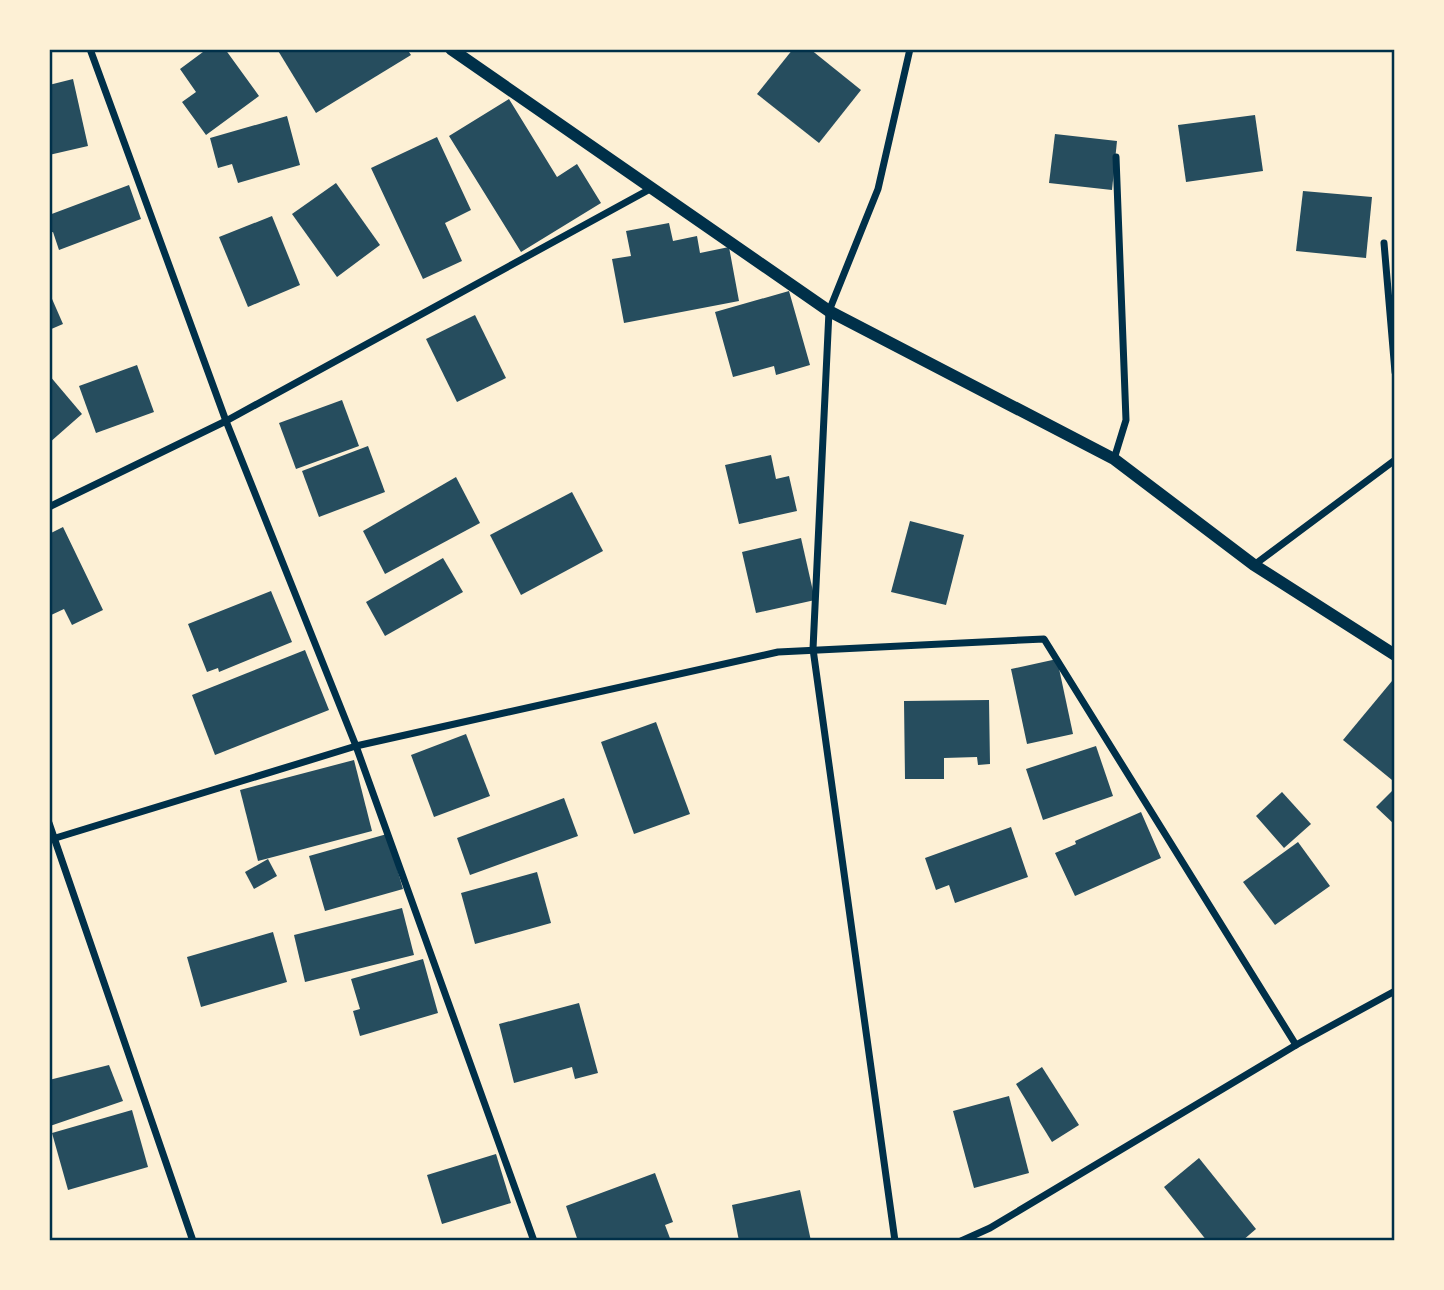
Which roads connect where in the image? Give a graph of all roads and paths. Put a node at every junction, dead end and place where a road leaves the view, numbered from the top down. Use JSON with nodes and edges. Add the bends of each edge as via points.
{"nodes":[{"id":1,"x":90,"y":49,"type":"edge"},
{"id":2,"x":451,"y":49,"type":"edge"},
{"id":3,"x":910,"y":49,"type":"edge"},
{"id":4,"x":1116,"y":157,"type":"dead end"},
{"id":5,"x":652,"y":188,"type":"junction"},
{"id":6,"x":1384,"y":243,"type":"dead end"},
{"id":7,"x":829,"y":311,"type":"junction"},
{"id":8,"x":1395,"y":372,"type":"edge"},
{"id":9,"x":226,"y":421,"type":"junction"},
{"id":10,"x":1114,"y":459,"type":"junction"},
{"id":11,"x":1395,"y":460,"type":"edge"},
{"id":12,"x":49,"y":507,"type":"edge"},
{"id":13,"x":1254,"y":565,"type":"junction"},
{"id":14,"x":813,"y":649,"type":"junction"},
{"id":15,"x":1395,"y":655,"type":"edge"},
{"id":16,"x":356,"y":746,"type":"junction"},
{"id":17,"x":49,"y":823,"type":"edge"},
{"id":18,"x":52,"y":839,"type":"edge"},
{"id":19,"x":1395,"y":991,"type":"edge"},
{"id":20,"x":1296,"y":1045,"type":"junction"},
{"id":21,"x":193,"y":1241,"type":"edge"},
{"id":22,"x":534,"y":1241,"type":"edge"},
{"id":23,"x":895,"y":1241,"type":"edge"},
{"id":24,"x":961,"y":1241,"type":"edge"}],
"edges":[{"from":1,"to":9,"type":"street"},
{"from":2,"to":5,"type":"street"},
{"from":3,"to":7,"type":"street","via":[[878,190]]},
{"from":4,"to":10,"type":"street","via":[[1126,420]]},
{"from":5,"to":7,"type":"street"},
{"from":5,"to":9,"type":"street"},
{"from":6,"to":8,"type":"street"},
{"from":7,"to":10,"type":"street"},
{"from":7,"to":14,"type":"street"},
{"from":9,"to":12,"type":"street"},
{"from":9,"to":16,"type":"street"},
{"from":10,"to":13,"type":"street"},
{"from":11,"to":13,"type":"street"},
{"from":13,"to":15,"type":"street"},
{"from":14,"to":16,"type":"street","via":[[778,652]]},
{"from":14,"to":20,"type":"street","via":[[1044,639]]},
{"from":14,"to":23,"type":"street"},
{"from":16,"to":18,"type":"street"},
{"from":16,"to":22,"type":"street"},
{"from":17,"to":18,"type":"street"},
{"from":18,"to":21,"type":"street"},
{"from":19,"to":20,"type":"street"},
{"from":20,"to":24,"type":"street"}]}
